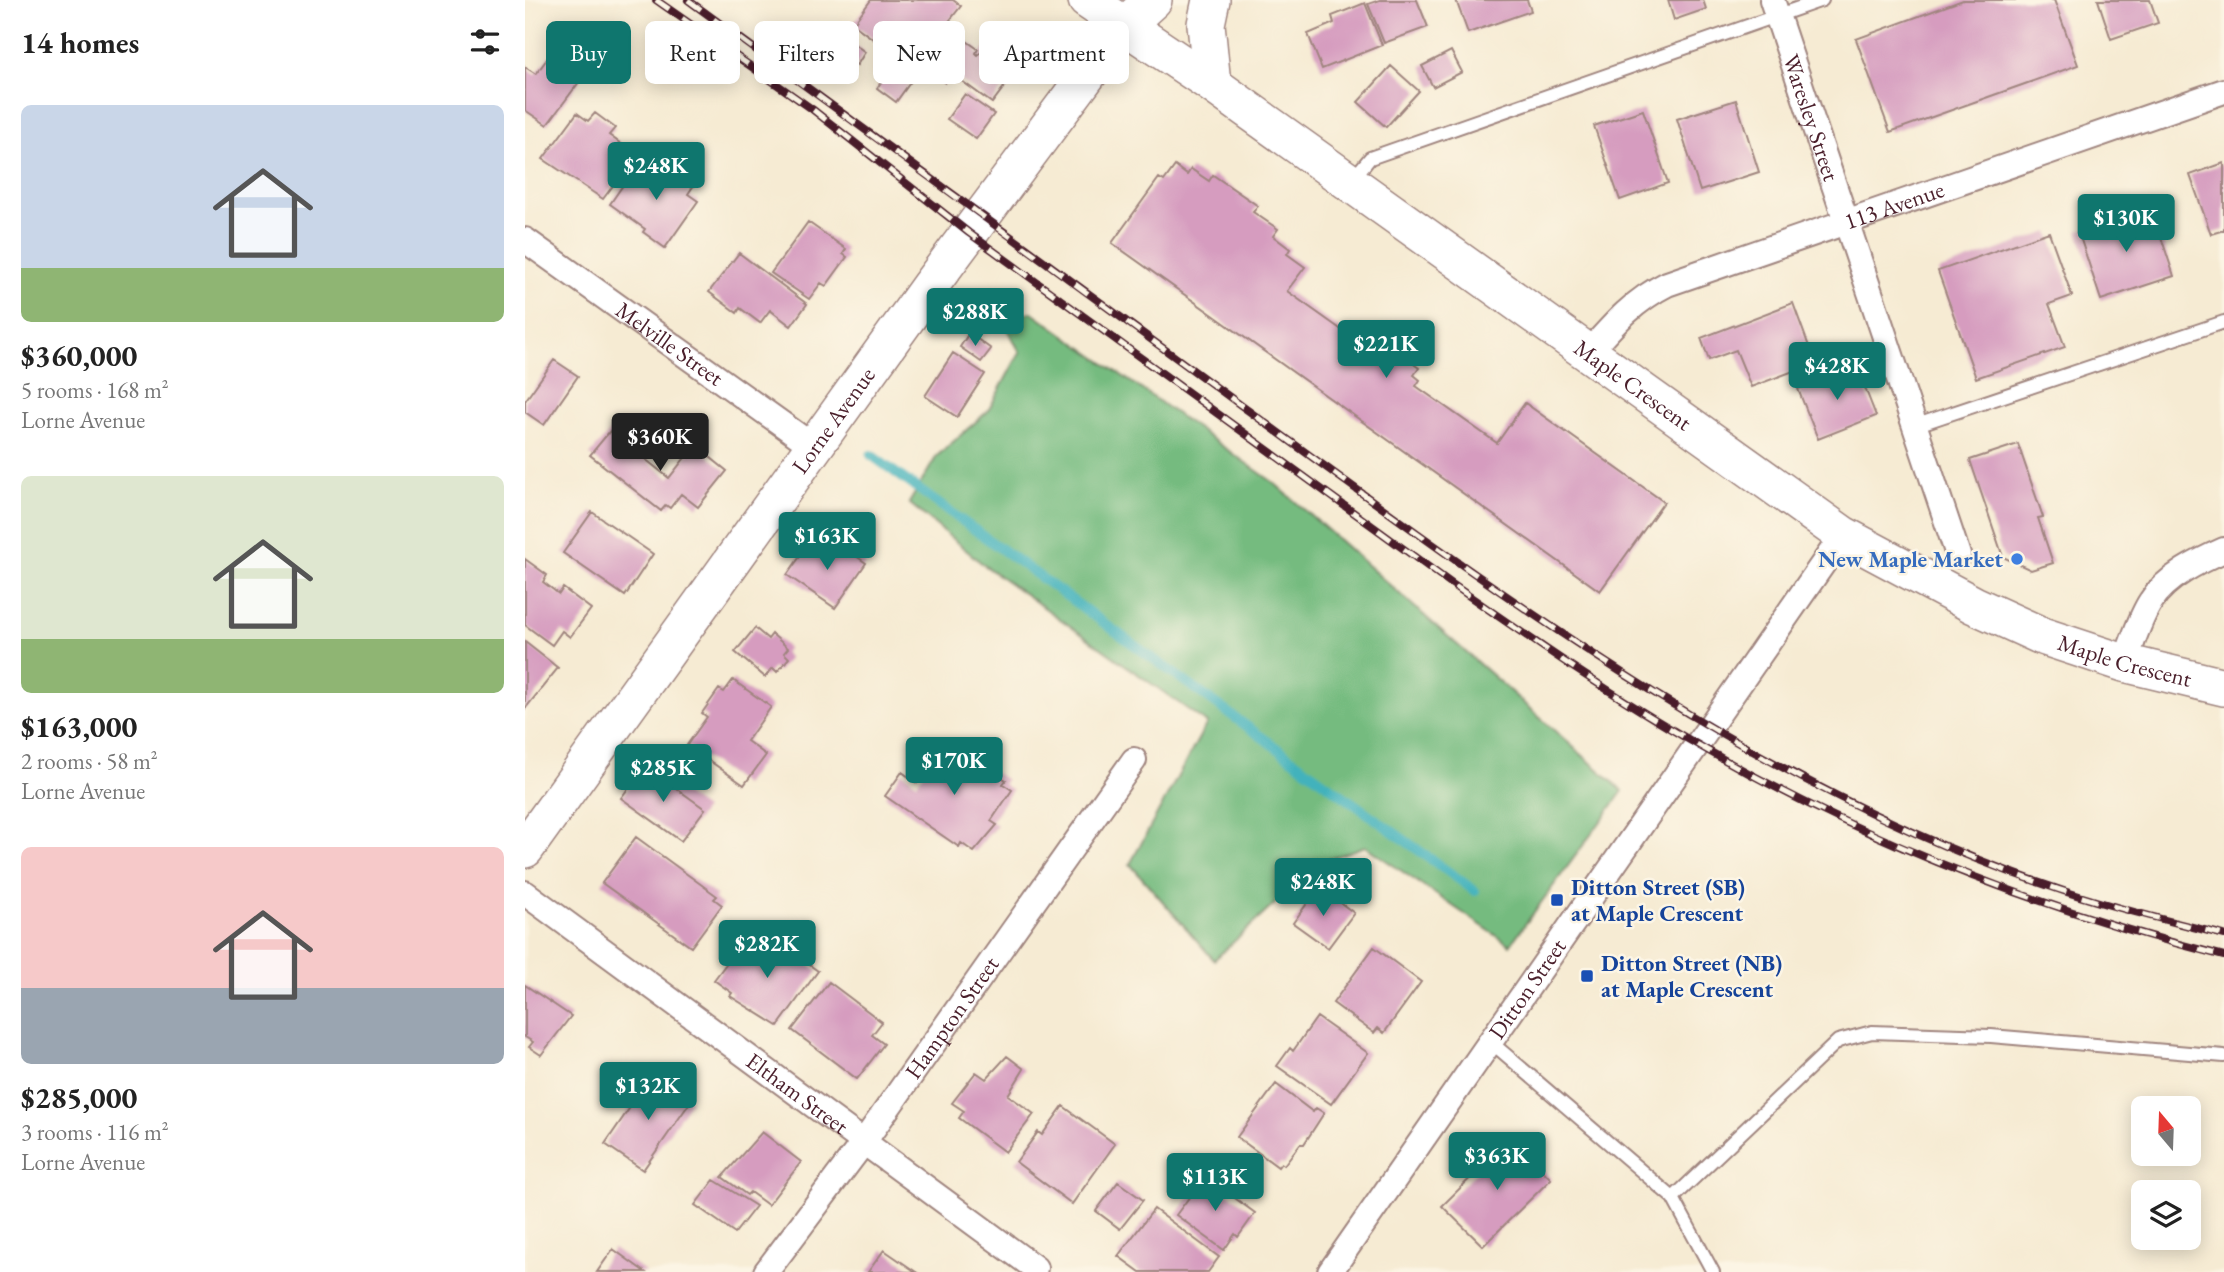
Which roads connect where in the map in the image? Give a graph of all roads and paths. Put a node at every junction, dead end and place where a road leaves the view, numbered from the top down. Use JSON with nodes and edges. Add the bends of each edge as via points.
{"nodes":[{"id":1,"x":1087,"y":0,"type":"edge"},
{"id":2,"x":1153,"y":0,"type":"edge"},
{"id":3,"x":1211,"y":0,"type":"edge"},
{"id":4,"x":1822,"y":0,"type":"edge"},
{"id":5,"x":1774,"y":8,"type":"edge"},
{"id":6,"x":1115,"y":21,"type":"edge"},
{"id":7,"x":1129,"y":22,"type":"edge"},
{"id":8,"x":1129,"y":31,"type":"edge"},
{"id":9,"x":1081,"y":84,"type":"edge"},
{"id":10,"x":1212,"y":84,"type":"junction"},
{"id":11,"x":2224,"y":91,"type":"edge"},
{"id":12,"x":1349,"y":184,"type":"junction"},
{"id":13,"x":1848,"y":223,"type":"junction"},
{"id":14,"x":525,"y":240,"type":"edge"},
{"id":15,"x":2224,"y":322,"type":"edge"},
{"id":16,"x":1588,"y":353,"type":"junction"},
{"id":17,"x":1917,"y":425,"type":"junction"},
{"id":18,"x":814,"y":447,"type":"junction"},
{"id":19,"x":1843,"y":535,"type":"junction"},
{"id":20,"x":2224,"y":550,"type":"edge"},
{"id":21,"x":1958,"y":555,"type":"dead end"},
{"id":22,"x":2125,"y":663,"type":"junction"},
{"id":23,"x":2224,"y":687,"type":"edge"},
{"id":24,"x":1134,"y":760,"type":"dead end"},
{"id":25,"x":525,"y":849,"type":"edge"},
{"id":26,"x":525,"y":893,"type":"edge"},
{"id":27,"x":1492,"y":1043,"type":"junction"},
{"id":28,"x":2224,"y":1056,"type":"edge"},
{"id":29,"x":863,"y":1143,"type":"junction"},
{"id":30,"x":1673,"y":1198,"type":"junction"},
{"id":31,"x":1035,"y":1268,"type":"dead end"},
{"id":32,"x":766,"y":1272,"type":"edge"},
{"id":33,"x":1330,"y":1272,"type":"edge"},
{"id":34,"x":1713,"y":1272,"type":"edge"}],
"edges":[{"from":1,"to":6,"type":"street","name":"Maple Crescent"},
{"from":2,"to":7,"type":"street","name":"Lorne Avenue"},
{"from":3,"to":10,"type":"street","via":[[1206,24]]},
{"from":4,"to":5,"type":"lane"},
{"from":5,"to":12,"type":"lane","via":[[1370,158]]},
{"from":5,"to":13,"type":"street","name":"Waresley Street"},
{"from":8,"to":10,"type":"street","name":"Maple Crescent"},
{"from":9,"to":18,"type":"street","name":"Lorne Avenue"},
{"from":10,"to":12,"type":"street","name":"Maple Crescent"},
{"from":11,"to":13,"type":"street","name":"113 Avenue"},
{"from":12,"to":16,"type":"street","name":"Maple Crescent"},
{"from":13,"to":16,"type":"street","name":"113 Avenue","via":[[1644,295]]},
{"from":13,"to":17,"type":"street","name":"Waresley Street"},
{"from":14,"to":18,"type":"street","name":"Melville Street"},
{"from":15,"to":17,"type":"lane"},
{"from":16,"to":19,"type":"street","name":"Maple Crescent"},
{"from":17,"to":21,"type":"street","name":"Waresley Street"},
{"from":18,"to":25,"type":"street","name":"Lorne Avenue"},
{"from":19,"to":22,"type":"street","name":"Maple Crescent","via":[[1974,606],[2042,636]]},
{"from":19,"to":27,"type":"street","name":"Ditton Street"},
{"from":20,"to":22,"type":"street","via":[[2174,578],[2151,600]]},
{"from":22,"to":23,"type":"street","name":"Maple Crescent"},
{"from":24,"to":29,"type":"street","name":"Hampton Street"},
{"from":26,"to":29,"type":"street","name":"Eltham Street"},
{"from":27,"to":30,"type":"lane"},
{"from":27,"to":33,"type":"street","name":"Ditton Street"},
{"from":28,"to":30,"type":"lane","via":[[1991,1035],[1872,1032],[1838,1041]]},
{"from":29,"to":31,"type":"street","name":"Eltham Street"},
{"from":29,"to":32,"type":"street","name":"Hampton Street"},
{"from":30,"to":34,"type":"lane"}]}
